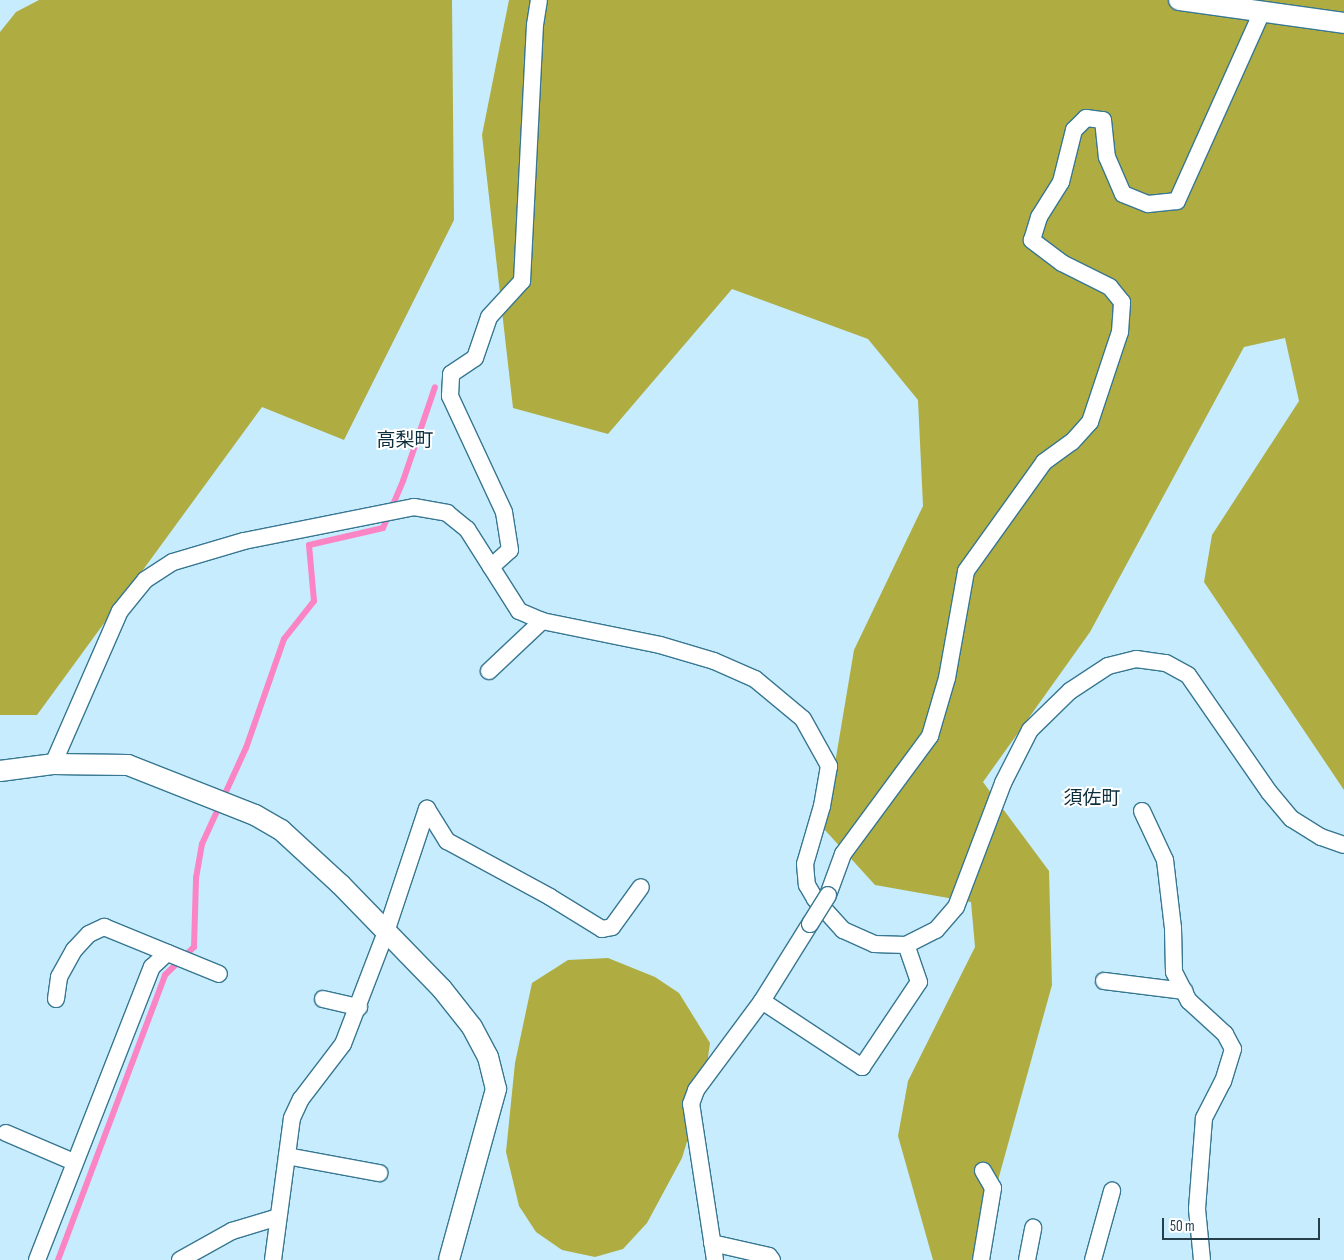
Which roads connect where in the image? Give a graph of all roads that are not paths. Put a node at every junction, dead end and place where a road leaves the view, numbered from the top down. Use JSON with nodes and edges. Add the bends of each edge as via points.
{"nodes":[{"id":1,"x":540,"y":0,"type":"edge"},
{"id":2,"x":1179,"y":0,"type":"edge"},
{"id":3,"x":1262,"y":12,"type":"junction"},
{"id":4,"x":1344,"y":23,"type":"edge"},
{"id":5,"x":491,"y":567,"type":"junction"},
{"id":6,"x":542,"y":621,"type":"junction"},
{"id":7,"x":489,"y":671,"type":"dead end"},
{"id":8,"x":53,"y":764,"type":"junction"},
{"id":9,"x":0,"y":771,"type":"edge"},
{"id":10,"x":1142,"y":811,"type":"dead end"},
{"id":11,"x":1344,"y":845,"type":"edge"},
{"id":12,"x":641,"y":887,"type":"dead end"},
{"id":13,"x":386,"y":932,"type":"junction"},
{"id":14,"x":906,"y":945,"type":"junction"},
{"id":15,"x":167,"y":953,"type":"junction"},
{"id":16,"x":219,"y":974,"type":"dead end"},
{"id":17,"x":1104,"y":981,"type":"dead end"},
{"id":18,"x":1184,"y":991,"type":"junction"},
{"id":19,"x":56,"y":999,"type":"dead end"},
{"id":20,"x":323,"y":999,"type":"dead end"},
{"id":21,"x":762,"y":1001,"type":"junction"},
{"id":22,"x":359,"y":1007,"type":"junction"},
{"id":23,"x":6,"y":1134,"type":"dead end"},
{"id":24,"x":287,"y":1156,"type":"junction"},
{"id":25,"x":74,"y":1162,"type":"junction"},
{"id":26,"x":983,"y":1171,"type":"dead end"},
{"id":27,"x":379,"y":1173,"type":"dead end"},
{"id":28,"x":1112,"y":1191,"type":"dead end"},
{"id":29,"x":278,"y":1217,"type":"junction"},
{"id":30,"x":1032,"y":1228,"type":"dead end"},
{"id":31,"x":712,"y":1243,"type":"junction"},
{"id":32,"x":37,"y":1260,"type":"edge"},
{"id":33,"x":180,"y":1260,"type":"edge"},
{"id":34,"x":273,"y":1260,"type":"edge"},
{"id":35,"x":449,"y":1260,"type":"edge"},
{"id":36,"x":715,"y":1260,"type":"edge"},
{"id":37,"x":772,"y":1260,"type":"edge"},
{"id":38,"x":981,"y":1260,"type":"edge"},
{"id":39,"x":1026,"y":1260,"type":"edge"},
{"id":40,"x":1093,"y":1260,"type":"edge"},
{"id":41,"x":1202,"y":1260,"type":"edge"}],
"edges":[{"from":1,"to":5,"type":"street","via":[[535,25],[522,281],[489,316],[475,358],[451,374],[450,396],[504,512],[510,550]]},
{"from":2,"to":3,"type":"street"},
{"from":3,"to":4,"type":"street"},
{"from":3,"to":21,"type":"street","bridge":true,"via":[[1177,201],[1148,204],[1123,194],[1108,157],[1103,120],[1086,118],[1074,130],[1061,182],[1039,217],[1032,240],[1062,263],[1110,286],[1122,302],[1117,342],[1090,422],[1072,442],[1044,462],[966,571],[947,678],[930,736],[843,854],[828,895]]},
{"from":5,"to":6,"type":"street","via":[[519,611]]},
{"from":5,"to":8,"type":"street","via":[[467,529],[447,514],[414,507],[244,541],[173,562],[145,580],[120,611]]},
{"from":6,"to":7,"type":"street"},
{"from":6,"to":14,"type":"street","via":[[660,645],[714,661],[755,679],[803,719],[829,766],[822,806],[805,864],[807,885],[843,930],[874,944]]},
{"from":8,"to":9,"type":"street"},
{"from":8,"to":13,"type":"street","via":[[128,766],[234,806],[281,830]]},
{"from":10,"to":18,"type":"street","via":[[1165,860],[1173,928],[1174,972]]},
{"from":11,"to":14,"type":"street","via":[[1321,837],[1292,819],[1269,792],[1188,675],[1166,663],[1136,659],[1108,666],[1070,691],[1030,730],[1003,783],[956,907],[936,930]]},
{"from":12,"to":13,"type":"street","via":[[612,927],[602,929],[447,841],[427,809]]},
{"from":13,"to":22,"type":"street"},
{"from":13,"to":35,"type":"street","via":[[472,1026],[488,1057],[496,1089]]},
{"from":14,"to":21,"type":"street","via":[[919,982],[862,1067]]},
{"from":15,"to":16,"type":"street"},
{"from":15,"to":19,"type":"street","via":[[104,927],[89,934],[74,950],[59,977]]},
{"from":15,"to":25,"type":"street","via":[[152,967]]},
{"from":17,"to":18,"type":"street"},
{"from":18,"to":41,"type":"street","via":[[1189,1000],[1225,1034],[1233,1049],[1223,1082],[1204,1118],[1197,1209]]},
{"from":20,"to":22,"type":"street"},
{"from":21,"to":31,"type":"street","via":[[696,1090],[691,1104]]},
{"from":22,"to":24,"type":"street","via":[[343,1044],[301,1100],[292,1118]]},
{"from":23,"to":25,"type":"street"},
{"from":24,"to":27,"type":"street"},
{"from":24,"to":29,"type":"street"},
{"from":25,"to":32,"type":"street"},
{"from":26,"to":38,"type":"street","via":[[993,1188]]},
{"from":28,"to":40,"type":"street"},
{"from":29,"to":33,"type":"street","via":[[232,1231]]},
{"from":29,"to":34,"type":"street"},
{"from":30,"to":39,"type":"street"},
{"from":31,"to":36,"type":"street"},
{"from":31,"to":37,"type":"street","via":[[769,1256]]}]}
